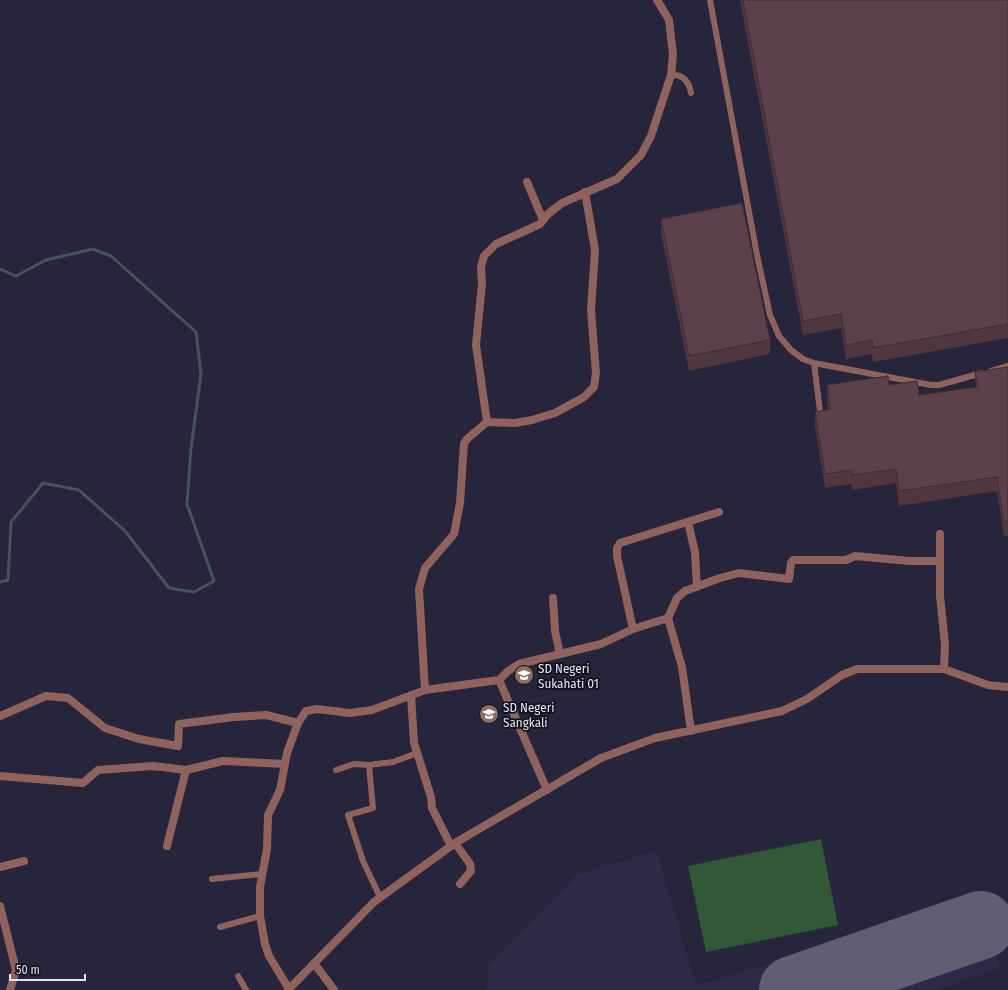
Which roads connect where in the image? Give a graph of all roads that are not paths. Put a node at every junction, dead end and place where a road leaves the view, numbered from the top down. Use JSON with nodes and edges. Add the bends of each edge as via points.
{"nodes":[{"id":1,"x":657,"y":0,"type":"edge"},
{"id":2,"x":710,"y":0,"type":"edge"},
{"id":3,"x":671,"y":76,"type":"junction"},
{"id":4,"x":691,"y":93,"type":"dead end"},
{"id":5,"x":527,"y":182,"type":"dead end"},
{"id":6,"x":584,"y":192,"type":"junction"},
{"id":7,"x":543,"y":220,"type":"junction"},
{"id":8,"x":814,"y":363,"type":"junction"},
{"id":9,"x":1008,"y":366,"type":"edge"},
{"id":10,"x":820,"y":411,"type":"edge"},
{"id":11,"x":486,"y":422,"type":"junction"},
{"id":12,"x":719,"y":512,"type":"dead end"},
{"id":13,"x":688,"y":522,"type":"junction"},
{"id":14,"x":940,"y":534,"type":"dead end"},
{"id":15,"x":940,"y":561,"type":"junction"},
{"id":16,"x":696,"y":587,"type":"junction"},
{"id":17,"x":552,"y":598,"type":"dead end"},
{"id":18,"x":668,"y":618,"type":"junction"},
{"id":19,"x":632,"y":629,"type":"junction"},
{"id":20,"x":560,"y":654,"type":"junction"},
{"id":21,"x":944,"y":669,"type":"junction"},
{"id":22,"x":499,"y":680,"type":"junction"},
{"id":23,"x":1008,"y":686,"type":"edge"},
{"id":24,"x":425,"y":690,"type":"junction"},
{"id":25,"x":411,"y":696,"type":"junction"},
{"id":26,"x":0,"y":716,"type":"edge"},
{"id":27,"x":298,"y":723,"type":"junction"},
{"id":28,"x":691,"y":731,"type":"junction"},
{"id":29,"x":417,"y":753,"type":"junction"},
{"id":30,"x":285,"y":764,"type":"junction"},
{"id":31,"x":369,"y":765,"type":"junction"},
{"id":32,"x":186,"y":770,"type":"junction"},
{"id":33,"x":336,"y":770,"type":"dead end"},
{"id":34,"x":0,"y":776,"type":"edge"},
{"id":35,"x":547,"y":790,"type":"junction"},
{"id":36,"x":453,"y":845,"type":"junction"},
{"id":37,"x":167,"y":846,"type":"dead end"},
{"id":38,"x":24,"y":861,"type":"dead end"},
{"id":39,"x":0,"y":867,"type":"edge"},
{"id":40,"x":261,"y":874,"type":"junction"},
{"id":41,"x":212,"y":879,"type":"dead end"},
{"id":42,"x":460,"y":884,"type":"dead end"},
{"id":43,"x":380,"y":897,"type":"junction"},
{"id":44,"x":0,"y":906,"type":"edge"},
{"id":45,"x":260,"y":916,"type":"junction"},
{"id":46,"x":220,"y":927,"type":"dead end"},
{"id":47,"x":314,"y":963,"type":"junction"},
{"id":48,"x":238,"y":976,"type":"dead end"},
{"id":49,"x":10,"y":990,"type":"edge"},
{"id":50,"x":246,"y":990,"type":"edge"},
{"id":51,"x":288,"y":990,"type":"edge"},
{"id":52,"x":334,"y":990,"type":"edge"}],
"edges":[{"from":1,"to":3,"type":"street","via":[[670,20],[673,55]]},
{"from":2,"to":8,"type":"lane","via":[[770,315],[779,336],[791,350]]},
{"from":3,"to":4,"type":"lane","via":[[685,78],[690,85]]},
{"from":3,"to":6,"type":"street","via":[[664,90],[651,136],[641,155],[616,179]]},
{"from":5,"to":7,"type":"street"},
{"from":6,"to":7,"type":"street","via":[[556,207]]},
{"from":6,"to":11,"type":"street","via":[[595,250],[592,310],[596,373],[594,387],[584,397],[555,413],[515,423]]},
{"from":7,"to":11,"type":"street","via":[[540,224],[496,244],[484,256],[481,267],[482,284],[476,345]]},
{"from":8,"to":9,"type":"lane","via":[[931,385]]},
{"from":8,"to":10,"type":"lane"},
{"from":11,"to":24,"type":"street","via":[[464,444],[461,496],[454,534],[425,568],[421,578],[419,589]]},
{"from":12,"to":13,"type":"street"},
{"from":13,"to":16,"type":"street","via":[[695,552]]},
{"from":13,"to":19,"type":"street","via":[[627,540],[620,543],[617,548]]},
{"from":14,"to":15,"type":"street"},
{"from":15,"to":16,"type":"street","via":[[855,556],[846,560],[793,560],[789,579],[739,573]]},
{"from":15,"to":21,"type":"street"},
{"from":16,"to":18,"type":"street","via":[[685,591],[677,598]]},
{"from":17,"to":20,"type":"street","via":[[554,631]]},
{"from":18,"to":19,"type":"street"},
{"from":18,"to":28,"type":"street","via":[[682,667]]},
{"from":19,"to":20,"type":"street","via":[[601,644]]},
{"from":20,"to":22,"type":"street","via":[[519,664]]},
{"from":21,"to":23,"type":"street","via":[[988,685]]},
{"from":21,"to":28,"type":"street","via":[[857,669],[791,708]]},
{"from":22,"to":24,"type":"street"},
{"from":22,"to":35,"type":"street"},
{"from":24,"to":25,"type":"street"},
{"from":25,"to":27,"type":"street","via":[[372,710],[350,713],[310,710],[303,714]]},
{"from":25,"to":29,"type":"street"},
{"from":26,"to":27,"type":"street","via":[[46,696],[68,698],[105,728],[139,739],[178,746],[179,724],[234,716],[266,715]]},
{"from":27,"to":30,"type":"street"},
{"from":28,"to":35,"type":"street","via":[[640,742],[601,758]]},
{"from":29,"to":31,"type":"lane","via":[[393,762]]},
{"from":29,"to":36,"type":"street","via":[[432,808]]},
{"from":30,"to":32,"type":"street","via":[[223,762]]},
{"from":30,"to":40,"type":"street","via":[[280,790],[268,815],[267,849]]},
{"from":31,"to":33,"type":"lane","via":[[354,764]]},
{"from":31,"to":43,"type":"lane","via":[[373,808],[348,815],[363,861]]},
{"from":32,"to":34,"type":"street","via":[[153,766],[98,770],[83,784]]},
{"from":32,"to":37,"type":"street"},
{"from":35,"to":36,"type":"street"},
{"from":36,"to":42,"type":"street","via":[[470,864],[471,871]]},
{"from":36,"to":43,"type":"street"},
{"from":38,"to":39,"type":"street"},
{"from":40,"to":41,"type":"lane"},
{"from":40,"to":45,"type":"street"},
{"from":43,"to":47,"type":"street","via":[[351,923]]},
{"from":44,"to":49,"type":"street","via":[[16,970]]},
{"from":45,"to":46,"type":"lane"},
{"from":45,"to":51,"type":"street","via":[[265,944]]},
{"from":47,"to":51,"type":"street"},
{"from":47,"to":52,"type":"street"},
{"from":48,"to":50,"type":"lane"}]}
